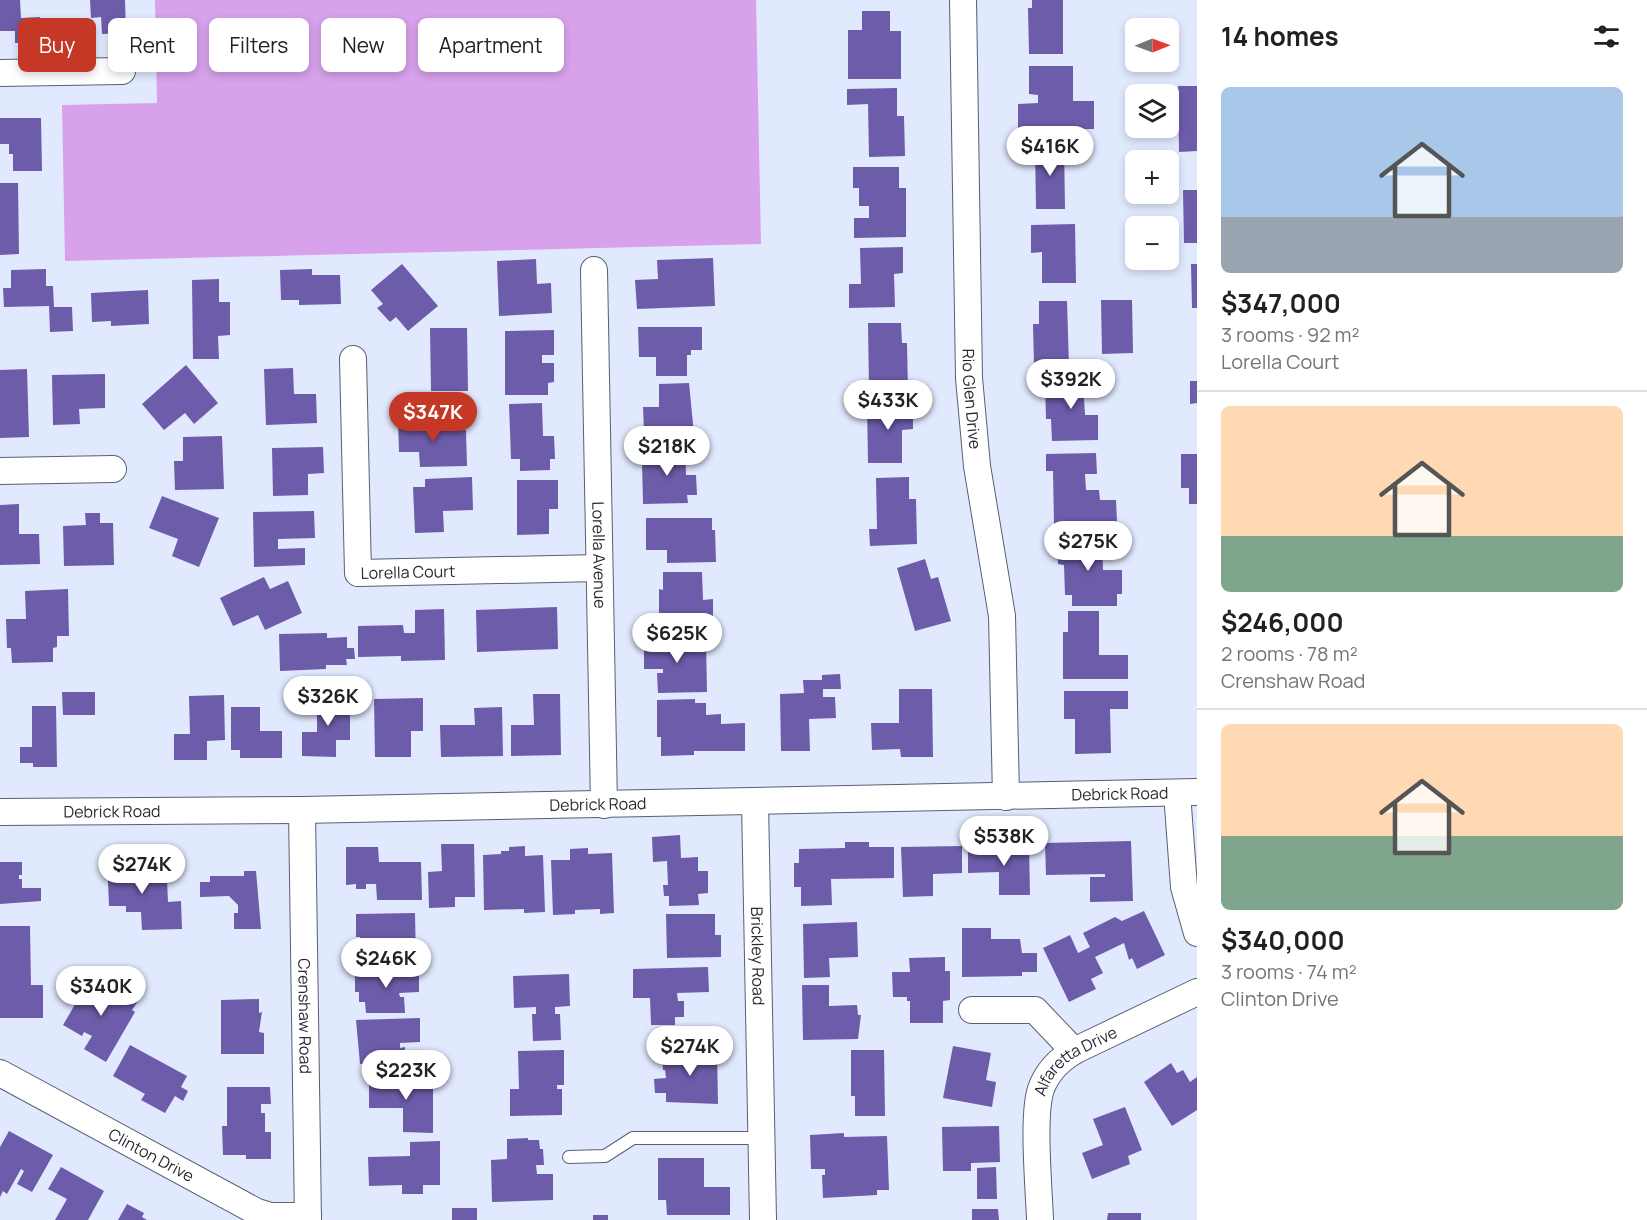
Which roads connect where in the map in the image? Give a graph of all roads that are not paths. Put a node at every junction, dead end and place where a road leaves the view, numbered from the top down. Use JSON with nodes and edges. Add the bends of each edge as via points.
{"nodes":[{"id":1,"x":963,"y":0,"type":"edge"},
{"id":2,"x":108,"y":71,"type":"edge"},
{"id":3,"x":0,"y":73,"type":"edge"},
{"id":4,"x":594,"y":270,"type":"dead end"},
{"id":5,"x":353,"y":359,"type":"dead end"},
{"id":6,"x":113,"y":469,"type":"dead end"},
{"id":7,"x":0,"y":471,"type":"edge"},
{"id":8,"x":599,"y":568,"type":"junction"},
{"id":9,"x":1187,"y":792,"type":"edge"},
{"id":10,"x":1006,"y":797,"type":"junction"},
{"id":11,"x":755,"y":801,"type":"junction"},
{"id":12,"x":604,"y":805,"type":"junction"},
{"id":13,"x":302,"y":810,"type":"junction"},
{"id":14,"x":0,"y":812,"type":"edge"},
{"id":15,"x":1197,"y":933,"type":"edge"},
{"id":16,"x":1197,"y":992,"type":"edge"},
{"id":17,"x":972,"y":1010,"type":"dead end"},
{"id":18,"x":1074,"y":1051,"type":"junction"},
{"id":19,"x":0,"y":1073,"type":"edge"},
{"id":20,"x":761,"y":1138,"type":"junction"},
{"id":21,"x":569,"y":1157,"type":"dead end"},
{"id":22,"x":308,"y":1218,"type":"edge"},
{"id":23,"x":763,"y":1220,"type":"edge"},
{"id":24,"x":1040,"y":1220,"type":"edge"}],
"edges":[{"from":1,"to":10,"type":"street","name":"Rio Glen Drive","via":[[969,378],[977,466],[1002,616]]},
{"from":2,"to":3,"type":"street"},
{"from":4,"to":8,"type":"street","name":"Lorella Avenue"},
{"from":5,"to":8,"type":"street","name":"Lorella Court","via":[[358,573]]},
{"from":6,"to":7,"type":"street"},
{"from":8,"to":12,"type":"street","name":"Lorella Avenue"},
{"from":9,"to":10,"type":"street","name":"Debrick Road"},
{"from":9,"to":15,"type":"street","via":[[1184,887]]},
{"from":10,"to":11,"type":"street","name":"Debrick Road"},
{"from":11,"to":12,"type":"street","name":"Debrick Road"},
{"from":11,"to":20,"type":"street","name":"Brickley Road"},
{"from":12,"to":13,"type":"street","name":"Debrick Road"},
{"from":13,"to":14,"type":"street","name":"Debrick Road"},
{"from":13,"to":22,"type":"street","name":"Crenshaw Road"},
{"from":16,"to":18,"type":"street","name":"Alfaretta Drive"},
{"from":17,"to":18,"type":"street","via":[[1035,1010]]},
{"from":18,"to":24,"type":"street","name":"Alfaretta Drive","via":[[1048,1075],[1039,1098]]},
{"from":19,"to":22,"type":"street","name":"Clinton Drive","via":[[257,1212]]},
{"from":20,"to":21,"type":"lane","via":[[637,1138],[605,1156]]},
{"from":20,"to":23,"type":"street","name":"Brickley Road"}]}
